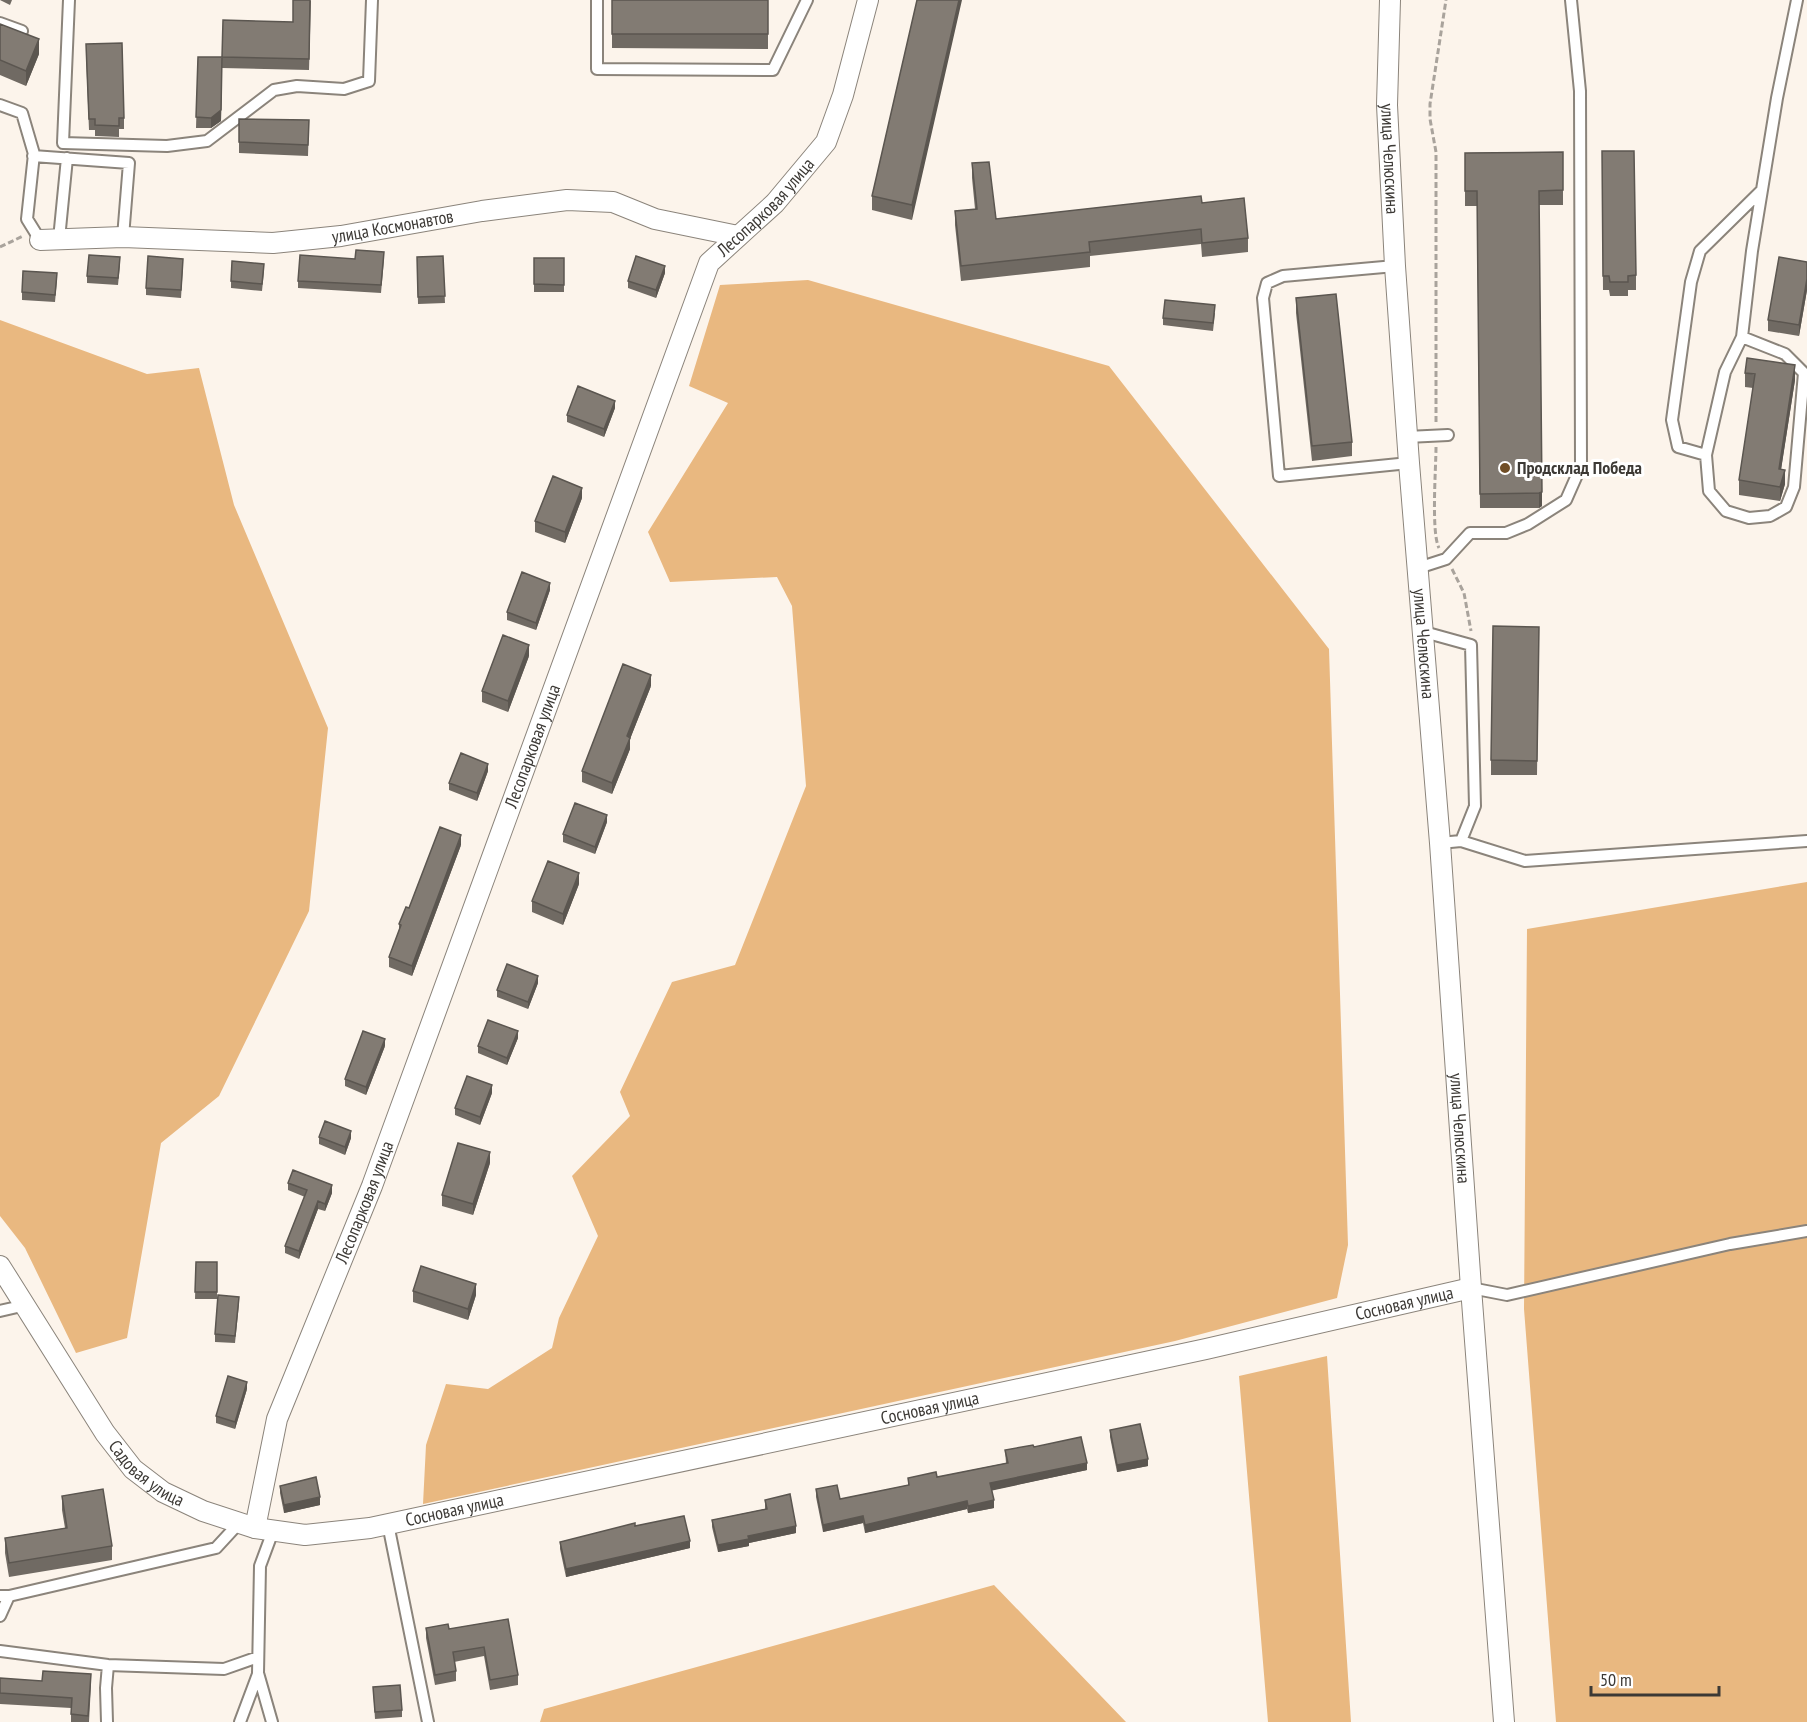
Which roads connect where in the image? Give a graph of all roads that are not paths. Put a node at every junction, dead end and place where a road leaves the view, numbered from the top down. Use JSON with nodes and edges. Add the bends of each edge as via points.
{"nodes":[{"id":1,"x":69,"y":0,"type":"edge"},
{"id":2,"x":372,"y":0,"type":"edge"},
{"id":3,"x":597,"y":0,"type":"edge"},
{"id":4,"x":807,"y":0,"type":"edge"},
{"id":5,"x":868,"y":0,"type":"edge"},
{"id":6,"x":1390,"y":0,"type":"edge"},
{"id":7,"x":1571,"y":0,"type":"edge"},
{"id":8,"x":1797,"y":0,"type":"edge"},
{"id":9,"x":0,"y":23,"type":"edge"},
{"id":10,"x":22,"y":31,"type":"edge"},
{"id":11,"x":0,"y":105,"type":"edge"},
{"id":12,"x":33,"y":156,"type":"junction"},
{"id":13,"x":67,"y":158,"type":"junction"},
{"id":14,"x":1762,"y":189,"type":"junction"},
{"id":15,"x":738,"y":236,"type":"junction"},
{"id":16,"x":45,"y":237,"type":"junction"},
{"id":17,"x":123,"y":237,"type":"junction"},
{"id":18,"x":1395,"y":266,"type":"junction"},
{"id":19,"x":1742,"y":337,"type":"junction"},
{"id":20,"x":1442,"y":436,"type":"road end"},
{"id":21,"x":1407,"y":437,"type":"junction"},
{"id":22,"x":1706,"y":455,"type":"junction"},
{"id":23,"x":1409,"y":463,"type":"junction"},
{"id":24,"x":1418,"y":568,"type":"junction"},
{"id":25,"x":1424,"y":632,"type":"junction"},
{"id":26,"x":1461,"y":841,"type":"junction"},
{"id":27,"x":1807,"y":841,"type":"edge"},
{"id":28,"x":1440,"y":843,"type":"junction"},
{"id":29,"x":1807,"y":1231,"type":"edge"},
{"id":30,"x":0,"y":1266,"type":"edge"},
{"id":31,"x":1471,"y":1288,"type":"junction"},
{"id":32,"x":26,"y":1305,"type":"junction"},
{"id":33,"x":0,"y":1311,"type":"edge"},
{"id":34,"x":388,"y":1524,"type":"junction"},
{"id":35,"x":256,"y":1527,"type":"junction"},
{"id":36,"x":4,"y":1596,"type":"edge"},
{"id":37,"x":0,"y":1616,"type":"edge"},
{"id":38,"x":0,"y":1651,"type":"edge"},
{"id":39,"x":258,"y":1657,"type":"junction"},
{"id":40,"x":108,"y":1665,"type":"junction"},
{"id":41,"x":258,"y":1673,"type":"junction"},
{"id":42,"x":107,"y":1722,"type":"edge"},
{"id":43,"x":240,"y":1722,"type":"edge"},
{"id":44,"x":272,"y":1722,"type":"edge"},
{"id":45,"x":428,"y":1722,"type":"edge"},
{"id":46,"x":1504,"y":1722,"type":"edge"}],
"edges":[{"from":1,"to":2,"type":"lane","via":[[63,144],[167,146],[207,141],[274,90],[297,86],[344,89],[369,81]]},
{"from":3,"to":4,"type":"lane","via":[[597,69],[773,70]]},
{"from":5,"to":15,"type":"street","name":"Лесопарковая улица","via":[[826,142],[775,203]]},
{"from":6,"to":18,"type":"street","name":"улица Челюскина","via":[[1387,105]]},
{"from":7,"to":24,"type":"lane","via":[[1580,91],[1581,466],[1566,500],[1528,524],[1506,533],[1470,533],[1446,559]]},
{"from":8,"to":14,"type":"lane"},
{"from":9,"to":10,"type":"lane"},
{"from":11,"to":12,"type":"lane","via":[[22,113]]},
{"from":12,"to":13,"type":"lane"},
{"from":12,"to":16,"type":"lane","via":[[27,219]]},
{"from":13,"to":16,"type":"lane"},
{"from":13,"to":17,"type":"lane","via":[[129,163]]},
{"from":14,"to":19,"type":"lane"},
{"from":14,"to":22,"type":"lane","via":[[1700,251],[1691,282],[1671,420],[1678,447]]},
{"from":15,"to":17,"type":"street","name":"улица Космонавтов","via":[[655,219],[613,202],[567,200],[273,243]]},
{"from":15,"to":35,"type":"street","name":"Лесопарковая улица","via":[[709,262],[372,1186],[277,1419]]},
{"from":16,"to":17,"type":"street","name":"улица Космонавтов"},
{"from":18,"to":21,"type":"street","name":"улица Челюскина"},
{"from":18,"to":23,"type":"lane","via":[[1283,276],[1267,283],[1263,298],[1279,476]]},
{"from":19,"to":22,"type":"lane","via":[[1725,372]]},
{"from":19,"to":22,"type":"lane","via":[[1785,354],[1804,373],[1794,487],[1786,507],[1770,516],[1749,518],[1726,511],[1709,491]]},
{"from":20,"to":21,"type":"lane"},
{"from":21,"to":23,"type":"street","name":"улица Челюскина"},
{"from":23,"to":24,"type":"street","name":"улица Челюскина"},
{"from":24,"to":25,"type":"street","name":"улица Челюскина"},
{"from":25,"to":26,"type":"lane","via":[[1471,645],[1475,806]]},
{"from":25,"to":28,"type":"street","name":"улица Челюскина"},
{"from":26,"to":27,"type":"lane","via":[[1525,861]]},
{"from":26,"to":28,"type":"lane"},
{"from":28,"to":31,"type":"street","name":"улица Челюскина"},
{"from":29,"to":31,"type":"lane","via":[[1730,1244],[1507,1295]]},
{"from":30,"to":32,"type":"street","name":"Садовая улица"},
{"from":31,"to":34,"type":"street","name":"Сосновая улица","via":[[1183,1354]]},
{"from":31,"to":46,"type":"street","name":"улица Челюскина"},
{"from":32,"to":33,"type":"lane"},
{"from":32,"to":35,"type":"street","name":"Садовая улица","via":[[105,1433],[133,1469],[163,1492],[203,1511]]},
{"from":34,"to":35,"type":"street","name":"Садовая улица","via":[[305,1535]]},
{"from":34,"to":45,"type":"lane"},
{"from":35,"to":36,"type":"lane","via":[[216,1548]]},
{"from":35,"to":39,"type":"lane","via":[[260,1566]]},
{"from":36,"to":37,"type":"lane"},
{"from":38,"to":40,"type":"lane"},
{"from":39,"to":40,"type":"lane","via":[[224,1669]]},
{"from":39,"to":41,"type":"lane"},
{"from":40,"to":42,"type":"lane"},
{"from":41,"to":43,"type":"lane"},
{"from":41,"to":44,"type":"lane"}]}
